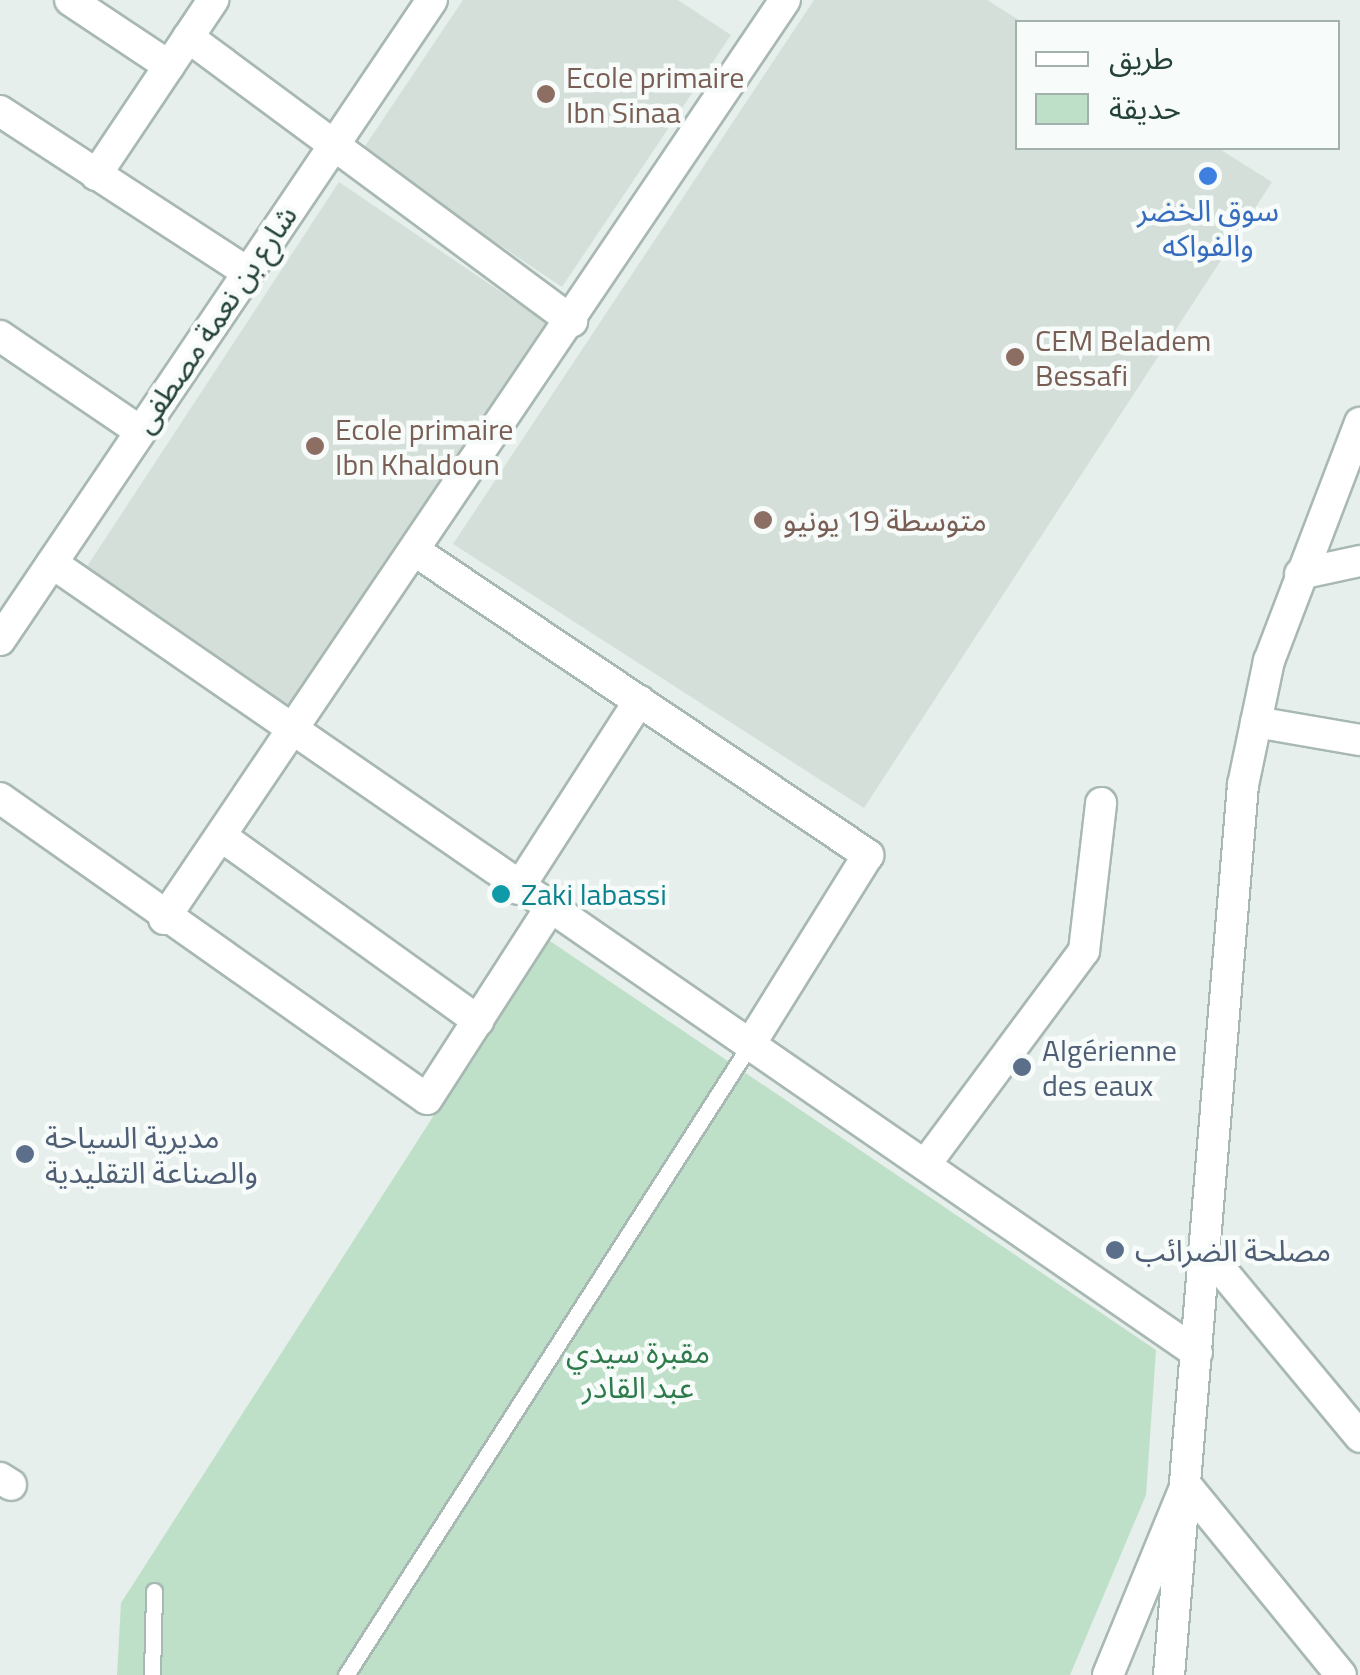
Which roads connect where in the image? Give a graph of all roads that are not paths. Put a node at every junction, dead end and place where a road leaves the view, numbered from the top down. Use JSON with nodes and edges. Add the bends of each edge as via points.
{"nodes":[{"id":1,"x":70,"y":0,"type":"edge"},
{"id":2,"x":213,"y":0,"type":"edge"},
{"id":3,"x":432,"y":0,"type":"edge"},
{"id":4,"x":785,"y":0,"type":"edge"},
{"id":5,"x":188,"y":37,"type":"junction"},
{"id":6,"x":169,"y":66,"type":"junction"},
{"id":7,"x":0,"y":111,"type":"edge"},
{"id":8,"x":334,"y":142,"type":"junction"},
{"id":9,"x":96,"y":175,"type":"junction"},
{"id":10,"x":246,"y":272,"type":"junction"},
{"id":11,"x":572,"y":321,"type":"junction"},
{"id":12,"x":0,"y":336,"type":"edge"},
{"id":13,"x":1360,"y":424,"type":"edge"},
{"id":14,"x":140,"y":431,"type":"junction"},
{"id":15,"x":414,"y":551,"type":"junction"},
{"id":16,"x":52,"y":562,"type":"junction"},
{"id":17,"x":1360,"y":562,"type":"edge"},
{"id":18,"x":1300,"y":574,"type":"junction"},
{"id":19,"x":9,"y":606,"type":"edge"},
{"id":20,"x":0,"y":640,"type":"edge"},
{"id":21,"x":639,"y":701,"type":"junction"},
{"id":22,"x":1256,"y":722,"type":"junction"},
{"id":23,"x":292,"y":733,"type":"junction"},
{"id":24,"x":1360,"y":740,"type":"edge"},
{"id":25,"x":0,"y":798,"type":"edge"},
{"id":26,"x":1100,"y":804,"type":"dead end"},
{"id":27,"x":221,"y":836,"type":"junction"},
{"id":28,"x":518,"y":890,"type":"junction"},
{"id":29,"x":548,"y":911,"type":"junction"},
{"id":30,"x":164,"y":919,"type":"junction"},
{"id":31,"x":478,"y":1021,"type":"junction"},
{"id":32,"x":752,"y":1042,"type":"junction"},
{"id":33,"x":925,"y":1165,"type":"junction"},
{"id":34,"x":1205,"y":1250,"type":"junction"},
{"id":35,"x":1196,"y":1352,"type":"junction"},
{"id":36,"x":1360,"y":1437,"type":"edge"},
{"id":37,"x":1186,"y":1486,"type":"junction"},
{"id":38,"x":154,"y":1591,"type":"dead end"},
{"id":39,"x":152,"y":1675,"type":"edge"},
{"id":40,"x":346,"y":1675,"type":"edge"},
{"id":41,"x":1108,"y":1675,"type":"edge"},
{"id":42,"x":1169,"y":1675,"type":"edge"},
{"id":43,"x":1341,"y":1675,"type":"edge"}],
"edges":[{"from":1,"to":6,"type":"street"},
{"from":2,"to":5,"type":"street"},
{"from":3,"to":8,"type":"street","name":"شارع بن نعمة مصطفى"},
{"from":4,"to":11,"type":"street"},
{"from":5,"to":6,"type":"street"},
{"from":5,"to":8,"type":"street"},
{"from":6,"to":9,"type":"street"},
{"from":7,"to":9,"type":"street"},
{"from":8,"to":10,"type":"street","name":"شارع بن نعمة مصطفى"},
{"from":8,"to":11,"type":"street"},
{"from":9,"to":10,"type":"street"},
{"from":10,"to":14,"type":"street","name":"شارع بن نعمة مصطفى"},
{"from":11,"to":15,"type":"street"},
{"from":12,"to":14,"type":"street"},
{"from":13,"to":18,"type":"street"},
{"from":14,"to":16,"type":"street","name":"شارع بن نعمة مصطفى"},
{"from":15,"to":21,"type":"street"},
{"from":15,"to":23,"type":"street"},
{"from":16,"to":19,"type":"street","name":"شارع بن نعمة مصطفى"},
{"from":16,"to":23,"type":"street"},
{"from":17,"to":18,"type":"street"},
{"from":18,"to":22,"type":"street"},
{"from":19,"to":20,"type":"street","name":"شارع بن نعمة مصطفى"},
{"from":21,"to":28,"type":"street"},
{"from":21,"to":32,"type":"street","via":[[868,855]]},
{"from":22,"to":24,"type":"street"},
{"from":22,"to":34,"type":"street"},
{"from":23,"to":27,"type":"street"},
{"from":23,"to":28,"type":"street"},
{"from":25,"to":30,"type":"street"},
{"from":26,"to":33,"type":"street","via":[[1084,950]]},
{"from":27,"to":30,"type":"street"},
{"from":27,"to":31,"type":"street"},
{"from":28,"to":29,"type":"street"},
{"from":29,"to":31,"type":"street"},
{"from":29,"to":32,"type":"street"},
{"from":30,"to":31,"type":"street","via":[[426,1099]]},
{"from":32,"to":33,"type":"street"},
{"from":32,"to":40,"type":"lane"},
{"from":33,"to":35,"type":"street"},
{"from":34,"to":35,"type":"street"},
{"from":34,"to":36,"type":"street"},
{"from":35,"to":37,"type":"street"},
{"from":37,"to":41,"type":"street"},
{"from":37,"to":42,"type":"street"},
{"from":37,"to":43,"type":"street"},
{"from":38,"to":39,"type":"lane"}]}
